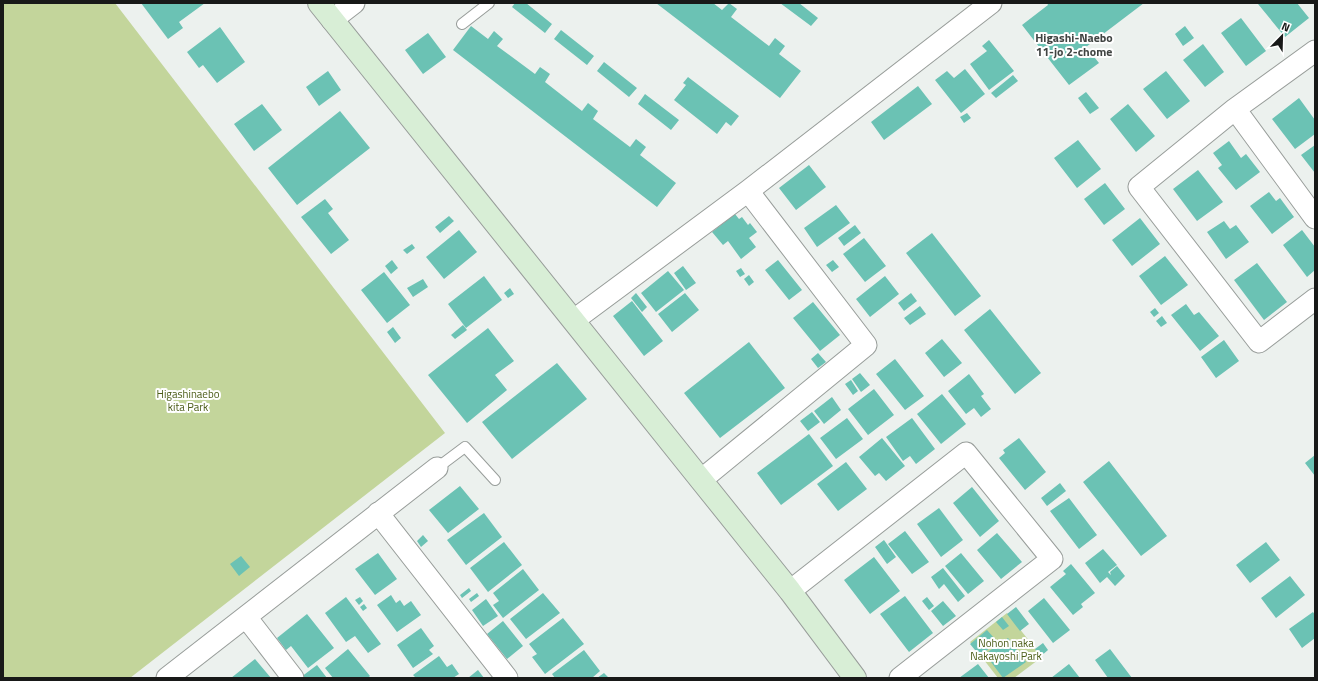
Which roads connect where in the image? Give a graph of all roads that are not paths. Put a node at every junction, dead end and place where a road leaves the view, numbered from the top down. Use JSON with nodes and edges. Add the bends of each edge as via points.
{"nodes":[{"id":1,"x":319,"y":3,"type":"edge"},
{"id":2,"x":354,"y":3,"type":"edge"},
{"id":3,"x":489,"y":3,"type":"edge"},
{"id":4,"x":991,"y":3,"type":"edge"},
{"id":5,"x":332,"y":20,"type":"junction"},
{"id":6,"x":462,"y":24,"type":"dead end"},
{"id":7,"x":1315,"y":51,"type":"edge"},
{"id":8,"x":1235,"y":109,"type":"junction"},
{"id":9,"x":748,"y":192,"type":"junction"},
{"id":10,"x":1315,"y":218,"type":"edge"},
{"id":11,"x":1315,"y":299,"type":"edge"},
{"id":12,"x":574,"y":320,"type":"junction"},
{"id":13,"x":437,"y":468,"type":"joint"},
{"id":14,"x":495,"y":480,"type":"dead end"},
{"id":15,"x":701,"y":480,"type":"junction"},
{"id":16,"x":378,"y":514,"type":"junction"},
{"id":17,"x":790,"y":591,"type":"junction"},
{"id":18,"x":246,"y":617,"type":"junction"},
{"id":19,"x":167,"y":678,"type":"edge"},
{"id":20,"x":292,"y":678,"type":"edge"},
{"id":21,"x":507,"y":678,"type":"edge"},
{"id":22,"x":855,"y":678,"type":"edge"},
{"id":23,"x":900,"y":678,"type":"edge"}],
"edges":[{"from":1,"to":5,"type":"street"},
{"from":2,"to":5,"type":"street"},
{"from":3,"to":6,"type":"lane"},
{"from":4,"to":9,"type":"street"},
{"from":5,"to":12,"type":"street"},
{"from":7,"to":8,"type":"street"},
{"from":8,"to":10,"type":"street"},
{"from":8,"to":11,"type":"street","via":[[1139,187],[1259,342]]},
{"from":9,"to":12,"type":"street"},
{"from":9,"to":15,"type":"street","via":[[866,345]]},
{"from":12,"to":15,"type":"street"},
{"from":13,"to":14,"type":"lane","via":[[466,447]]},
{"from":13,"to":16,"type":"street"},
{"from":15,"to":17,"type":"street"},
{"from":16,"to":18,"type":"street"},
{"from":16,"to":21,"type":"street"},
{"from":17,"to":22,"type":"street"},
{"from":17,"to":23,"type":"street","via":[[966,453],[1052,559]]},
{"from":18,"to":19,"type":"street"},
{"from":18,"to":20,"type":"street"}]}
